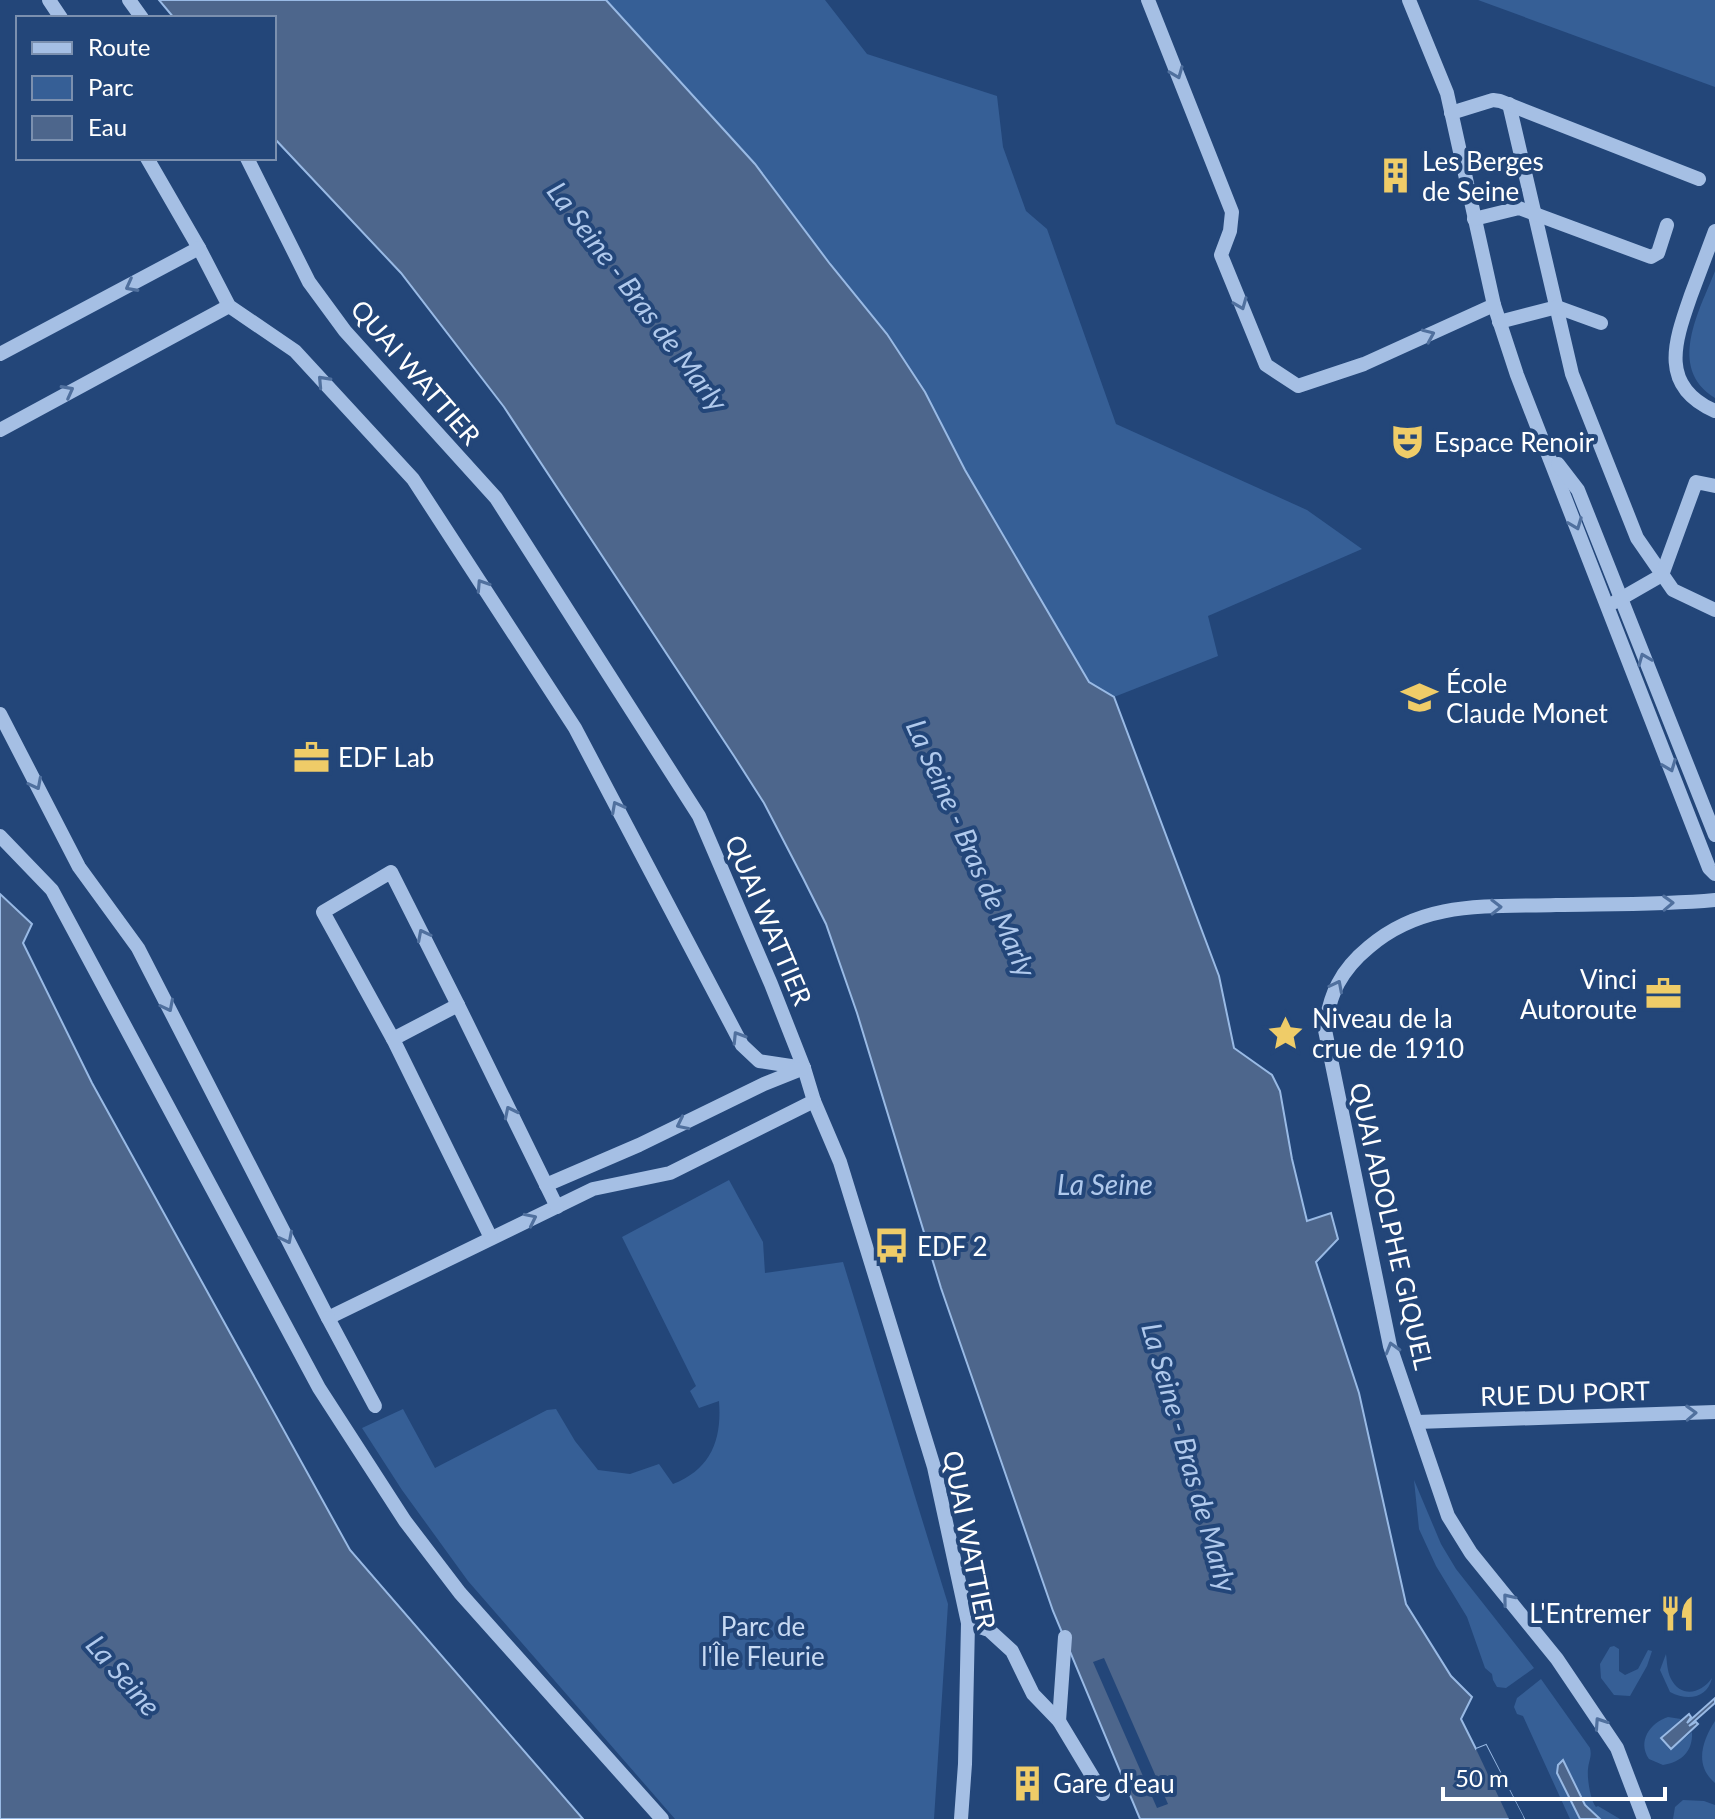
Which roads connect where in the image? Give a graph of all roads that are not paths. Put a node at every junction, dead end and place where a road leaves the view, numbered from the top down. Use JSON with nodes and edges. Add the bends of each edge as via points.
{"nodes":[{"id":1,"x":1148,"y":0,"type":"edge"},
{"id":2,"x":1409,"y":0,"type":"edge"},
{"id":3,"x":1505,"y":103,"type":"junction"},
{"id":4,"x":1451,"y":113,"type":"junction"},
{"id":5,"x":148,"y":160,"type":"edge"},
{"id":6,"x":248,"y":160,"type":"edge"},
{"id":7,"x":1699,"y":179,"type":"dead end"},
{"id":8,"x":1530,"y":211,"type":"junction"},
{"id":9,"x":1474,"y":219,"type":"junction"},
{"id":10,"x":1667,"y":225,"type":"dead end"},
{"id":11,"x":1715,"y":231,"type":"edge"},
{"id":12,"x":199,"y":248,"type":"junction"},
{"id":13,"x":1494,"y":305,"type":"junction"},
{"id":14,"x":229,"y":306,"type":"junction"},
{"id":15,"x":1553,"y":308,"type":"junction"},
{"id":16,"x":1499,"y":322,"type":"junction"},
{"id":17,"x":1601,"y":323,"type":"dead end"},
{"id":18,"x":0,"y":354,"type":"edge"},
{"id":19,"x":1715,"y":411,"type":"edge"},
{"id":20,"x":0,"y":430,"type":"edge"},
{"id":21,"x":1715,"y":486,"type":"edge"},
{"id":22,"x":1662,"y":575,"type":"junction"},
{"id":23,"x":1614,"y":602,"type":"junction"},
{"id":24,"x":1715,"y":610,"type":"edge"},
{"id":25,"x":0,"y":714,"type":"edge"},
{"id":26,"x":1715,"y":835,"type":"edge"},
{"id":27,"x":0,"y":836,"type":"edge"},
{"id":28,"x":1715,"y":874,"type":"edge"},
{"id":29,"x":1715,"y":900,"type":"edge"},
{"id":30,"x":458,"y":1005,"type":"junction"},
{"id":31,"x":393,"y":1039,"type":"junction"},
{"id":32,"x":804,"y":1068,"type":"junction"},
{"id":33,"x":814,"y":1101,"type":"junction"},
{"id":34,"x":546,"y":1185,"type":"junction"},
{"id":35,"x":557,"y":1207,"type":"junction"},
{"id":36,"x":491,"y":1238,"type":"junction"},
{"id":37,"x":328,"y":1318,"type":"junction"},
{"id":38,"x":375,"y":1406,"type":"dead end"},
{"id":39,"x":1715,"y":1412,"type":"edge"},
{"id":40,"x":1417,"y":1422,"type":"junction"},
{"id":41,"x":968,"y":1623,"type":"junction"},
{"id":42,"x":1065,"y":1637,"type":"dead end"},
{"id":43,"x":1059,"y":1721,"type":"junction"},
{"id":44,"x":1103,"y":1794,"type":"dead end"},
{"id":45,"x":662,"y":1819,"type":"edge"},
{"id":46,"x":961,"y":1819,"type":"edge"},
{"id":47,"x":1644,"y":1819,"type":"edge"}],
"edges":[{"from":1,"to":13,"type":"street","one_way":true,"via":[[1232,212],[1221,255],[1266,365],[1298,386],[1364,364]]},
{"from":2,"to":4,"type":"street"},
{"from":3,"to":4,"type":"street","via":[[1493,100]]},
{"from":3,"to":7,"type":"street"},
{"from":3,"to":8,"type":"street"},
{"from":4,"to":9,"type":"street"},
{"from":5,"to":12,"type":"street"},
{"from":6,"to":32,"type":"street","name":"QUAI WATTIER","via":[[309,282],[345,331],[496,498],[699,816]]},
{"from":8,"to":9,"type":"street","via":[[1519,208]]},
{"from":8,"to":10,"type":"street","via":[[1651,257],[1658,253]]},
{"from":8,"to":15,"type":"street"},
{"from":9,"to":13,"type":"street"},
{"from":11,"to":19,"type":"street","via":[[1674,345],[1678,376],[1694,398]]},
{"from":12,"to":14,"type":"street"},
{"from":12,"to":18,"type":"street","one_way":true},
{"from":13,"to":16,"type":"street"},
{"from":20,"to":14,"type":"street","one_way":true},
{"from":32,"to":14,"type":"street","one_way":true,"via":[[759,1061],[742,1045],[575,728],[413,479],[295,351]]},
{"from":15,"to":16,"type":"street"},
{"from":15,"to":17,"type":"street"},
{"from":15,"to":22,"type":"street","via":[[1572,374],[1637,538]]},
{"from":16,"to":23,"type":"street","via":[[1547,451]]},
{"from":21,"to":22,"type":"street","via":[[1696,482]]},
{"from":22,"to":23,"type":"street"},
{"from":22,"to":24,"type":"street","via":[[1673,590]]},
{"from":26,"to":23,"type":"street","one_way":true},
{"from":23,"to":28,"type":"street","one_way":true},
{"from":25,"to":37,"type":"street","one_way":true,"via":[[79,867],[138,948]]},
{"from":27,"to":45,"type":"street","via":[[52,890],[319,1388],[405,1521],[460,1593]]},
{"from":40,"to":29,"type":"street","name":"QUAI ADOLPHE GIQUEL","one_way":true,"via":[[1390,1346],[1327,1048],[1328,1005],[1337,982],[1384,934],[1437,911]]},
{"from":30,"to":31,"type":"street"},
{"from":30,"to":31,"type":"street","one_way":true,"via":[[391,872],[323,912]]},
{"from":34,"to":30,"type":"street","one_way":true},
{"from":31,"to":36,"type":"street"},
{"from":32,"to":33,"type":"street","name":"QUAI WATTIER"},
{"from":32,"to":34,"type":"street","one_way":true},
{"from":33,"to":35,"type":"street","via":[[670,1173],[593,1189]]},
{"from":33,"to":41,"type":"street","name":"QUAI WATTIER","via":[[840,1162],[934,1467]]},
{"from":34,"to":35,"type":"street"},
{"from":36,"to":35,"type":"street","one_way":true},
{"from":36,"to":37,"type":"street"},
{"from":37,"to":38,"type":"street"},
{"from":40,"to":39,"type":"street","name":"RUE DU PORT","one_way":true},
{"from":47,"to":40,"type":"street","name":"QUAI ADOLPHE GIQUEL","one_way":true,"via":[[1617,1748],[1557,1659],[1456,1532]]},
{"from":41,"to":43,"type":"street","via":[[1003,1640],[1033,1694]]},
{"from":41,"to":46,"type":"street","name":"QUAI WATTIER"},
{"from":42,"to":43,"type":"street"},
{"from":43,"to":44,"type":"street"}]}
